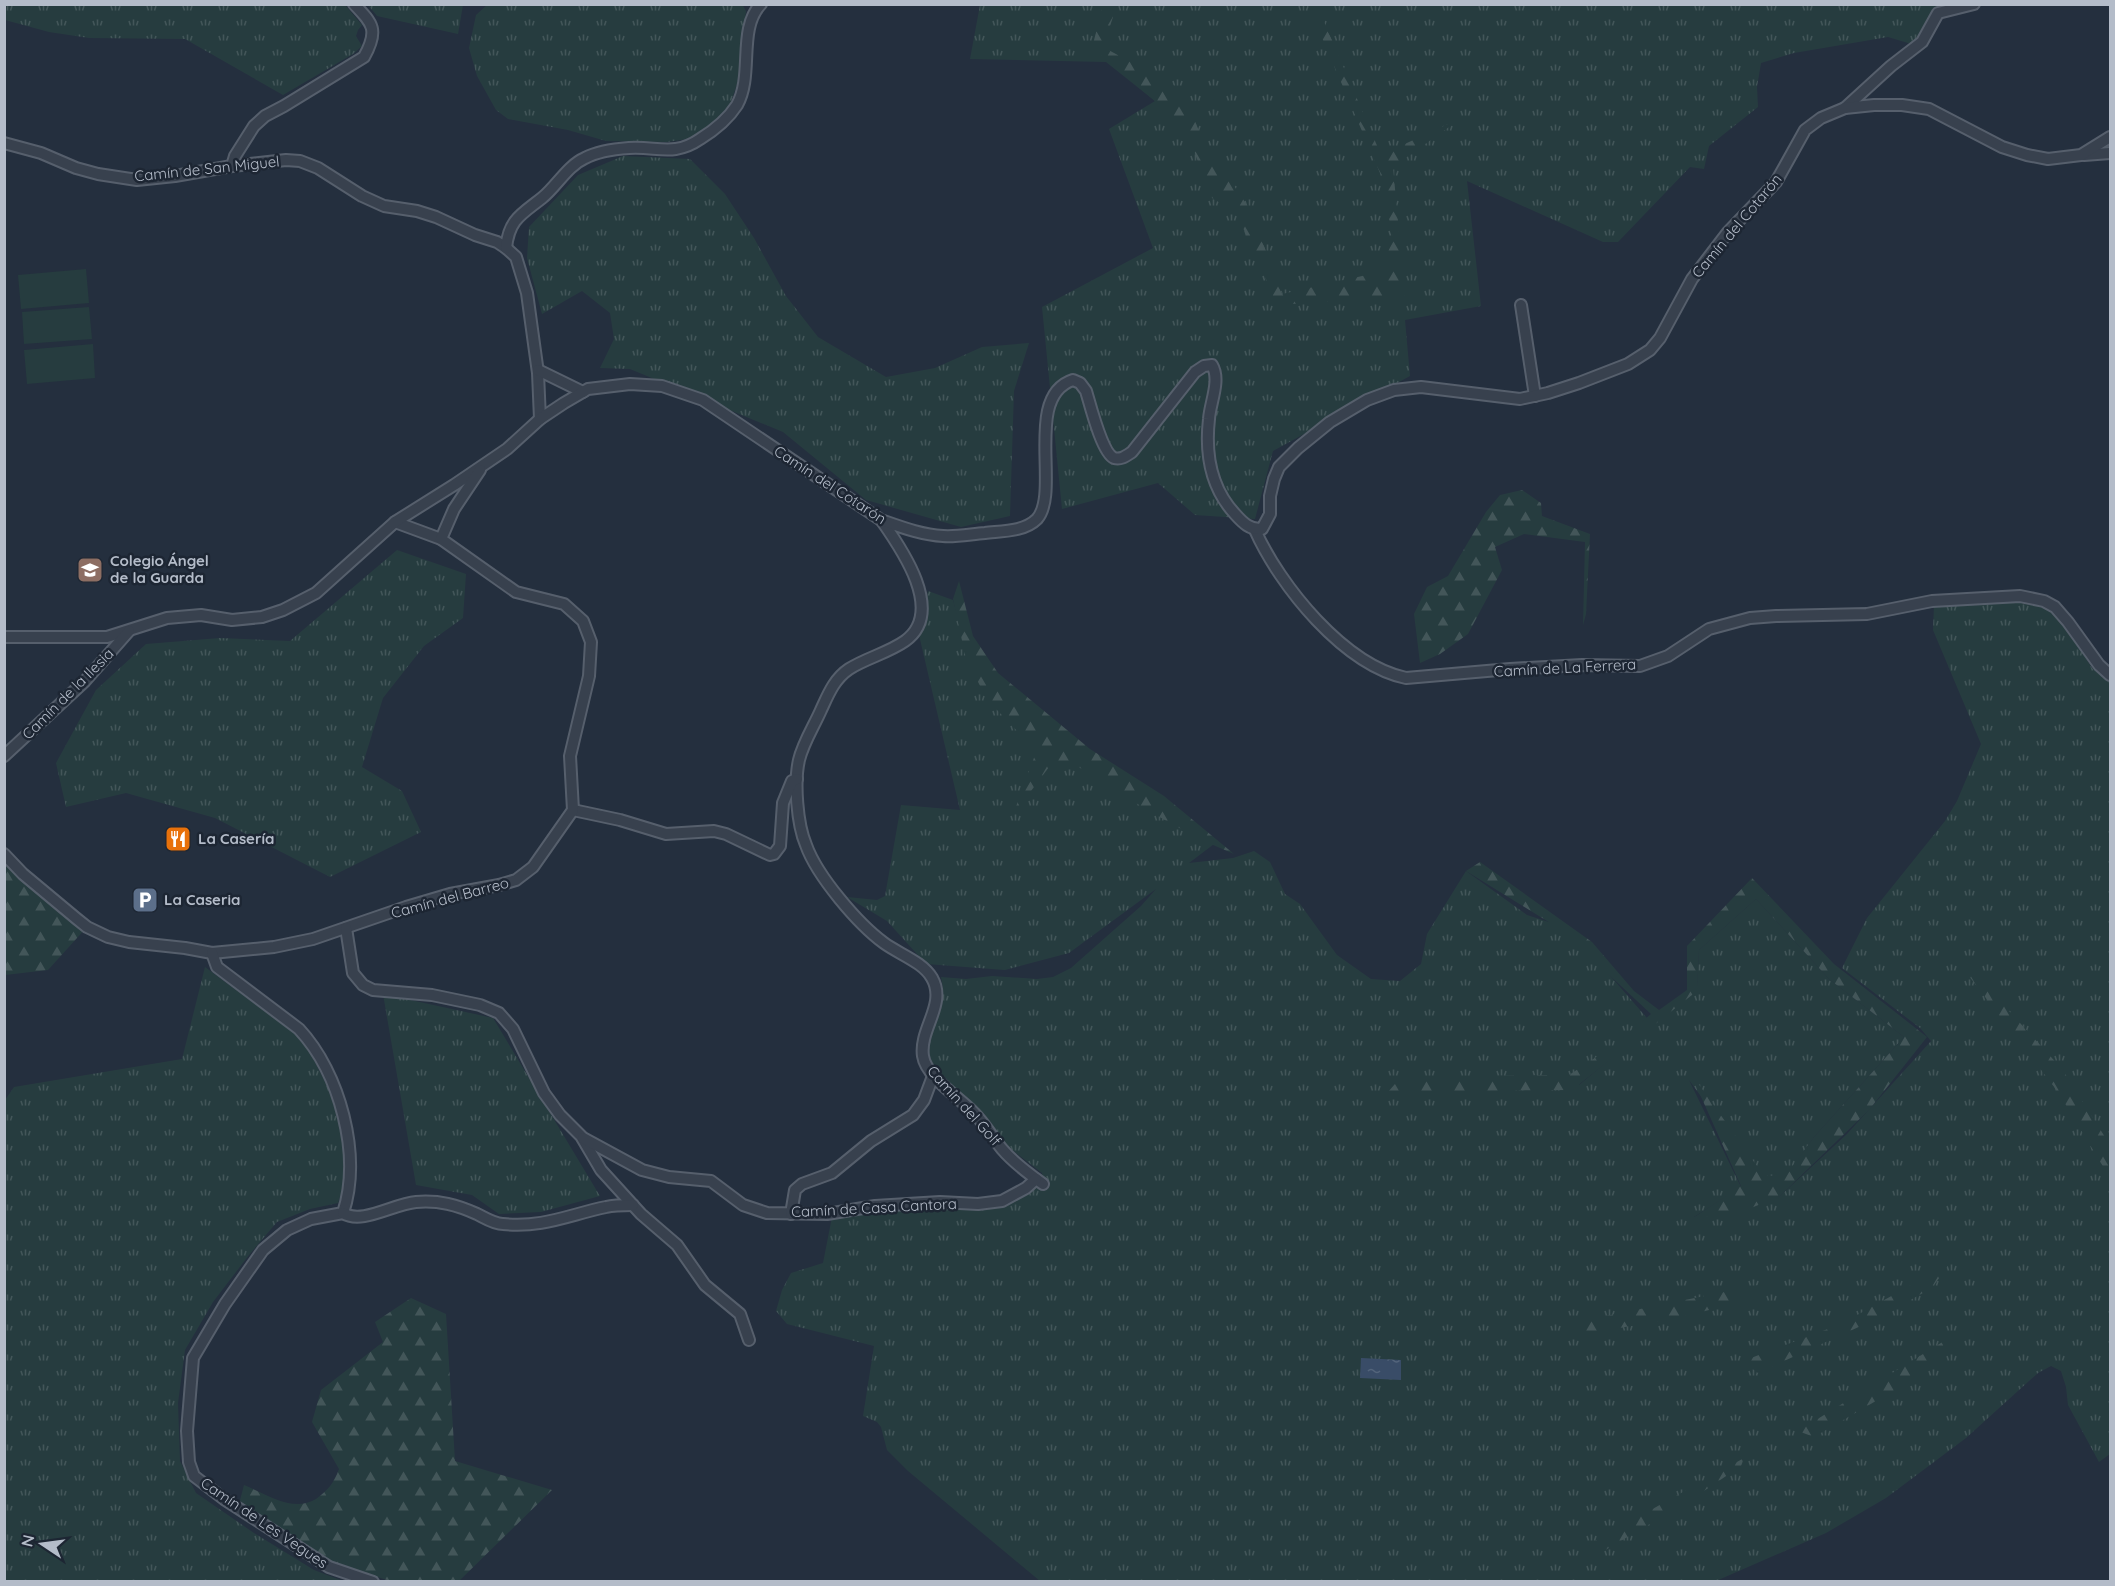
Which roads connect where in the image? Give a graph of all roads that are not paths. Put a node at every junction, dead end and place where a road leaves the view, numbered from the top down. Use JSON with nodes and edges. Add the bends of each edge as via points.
{"nodes":[{"id":1,"x":354,"y":4,"type":"edge"},
{"id":2,"x":761,"y":4,"type":"edge"},
{"id":3,"x":1974,"y":4,"type":"edge"},
{"id":4,"x":1845,"y":108,"type":"junction"},
{"id":5,"x":2110,"y":137,"type":"edge"},
{"id":6,"x":4,"y":143,"type":"edge"},
{"id":7,"x":2110,"y":153,"type":"edge"},
{"id":8,"x":2081,"y":155,"type":"junction"},
{"id":9,"x":232,"y":166,"type":"junction"},
{"id":10,"x":506,"y":248,"type":"junction"},
{"id":11,"x":1521,"y":305,"type":"dead end"},
{"id":12,"x":538,"y":370,"type":"junction"},
{"id":13,"x":583,"y":392,"type":"junction"},
{"id":14,"x":1535,"y":396,"type":"junction"},
{"id":15,"x":540,"y":419,"type":"junction"},
{"id":16,"x":483,"y":464,"type":"junction"},
{"id":17,"x":881,"y":520,"type":"junction"},
{"id":18,"x":395,"y":522,"type":"junction"},
{"id":19,"x":1255,"y":530,"type":"junction"},
{"id":20,"x":441,"y":538,"type":"junction"},
{"id":21,"x":129,"y":631,"type":"junction"},
{"id":22,"x":4,"y":637,"type":"edge"},
{"id":23,"x":2110,"y":675,"type":"edge"},
{"id":24,"x":4,"y":756,"type":"edge"},
{"id":25,"x":797,"y":779,"type":"junction"},
{"id":26,"x":573,"y":810,"type":"junction"},
{"id":27,"x":4,"y":854,"type":"edge"},
{"id":28,"x":346,"y":928,"type":"junction"},
{"id":29,"x":212,"y":953,"type":"junction"},
{"id":30,"x":933,"y":1076,"type":"junction"},
{"id":31,"x":581,"y":1136,"type":"junction"},
{"id":32,"x":1039,"y":1181,"type":"joint"},
{"id":33,"x":633,"y":1205,"type":"junction"},
{"id":34,"x":342,"y":1213,"type":"junction"},
{"id":35,"x":791,"y":1214,"type":"junction"},
{"id":36,"x":749,"y":1340,"type":"dead end"},
{"id":37,"x":373,"y":1581,"type":"edge"}],
"edges":[{"from":1,"to":9,"type":"street","via":[[373,30],[364,57],[265,116],[254,126]]},
{"from":2,"to":10,"type":"street","via":[[750,24],[744,87],[729,116],[686,148],[599,152],[577,162],[513,222]]},
{"from":3,"to":4,"type":"street","via":[[1938,13],[1922,42]]},
{"from":4,"to":8,"type":"street","name":"Camín del Cotarón","via":[[1902,105],[1929,109],[2002,147],[2027,155],[2049,159]]},
{"from":4,"to":14,"type":"street","name":"Camín del Cotarón","via":[[1805,130],[1776,182],[1728,232],[1692,279],[1650,350],[1620,368]]},
{"from":5,"to":8,"type":"street","name":"Camín del Cotarón"},
{"from":6,"to":9,"type":"street","name":"Camín de San Miguel","via":[[76,168],[137,180]]},
{"from":7,"to":8,"type":"street"},
{"from":9,"to":10,"type":"street","name":"Camín de San Miguel","via":[[286,160],[309,164],[384,206],[436,217]]},
{"from":10,"to":12,"type":"street","via":[[516,257],[527,293]]},
{"from":11,"to":14,"type":"street"},
{"from":12,"to":13,"type":"street"},
{"from":12,"to":15,"type":"street"},
{"from":13,"to":15,"type":"street","name":"Camín del Cotarón"},
{"from":13,"to":17,"type":"street","name":"Camín del Cotarón","via":[[630,384],[662,386],[703,400]]},
{"from":14,"to":19,"type":"street","name":"Camín del Cotarón","via":[[1520,399],[1421,387],[1394,390],[1367,400],[1330,422],[1279,467],[1267,523]]},
{"from":15,"to":16,"type":"street","name":"Camín del Cotarón","via":[[507,449]]},
{"from":16,"to":18,"type":"street","name":"Camín del Cotarón"},
{"from":16,"to":20,"type":"street","via":[[454,509]]},
{"from":17,"to":19,"type":"street","name":"Camín del Cotarón","via":[[914,532],[944,536],[1013,530],[1026,525],[1042,509],[1045,421],[1064,382],[1073,380],[1086,391],[1105,448],[1116,459],[1132,452],[1195,372],[1212,365],[1215,380],[1208,448],[1213,478],[1226,503]]},
{"from":17,"to":25,"type":"street","name":"Camín del Golf","via":[[910,562],[919,585],[922,608],[917,629],[906,640],[849,669],[837,680],[803,748]]},
{"from":18,"to":20,"type":"street"},
{"from":18,"to":21,"type":"street","name":"Camín del Cotarón","via":[[316,593],[283,610],[232,620],[201,615],[167,618]]},
{"from":19,"to":23,"type":"street","name":"Camín de La Ferrera","via":[[1292,592],[1329,632],[1374,668],[1406,678],[1520,669],[1640,666],[1668,656],[1709,629],[1750,618],[1867,614],[1932,601],[2020,596],[2055,607]]},
{"from":20,"to":26,"type":"street","via":[[516,592],[564,604],[583,621],[591,653],[570,756]]},
{"from":21,"to":22,"type":"street","name":"Camín del Cotarón","via":[[107,637]]},
{"from":21,"to":24,"type":"street","name":"Camín de la Ilesia","via":[[86,681]]},
{"from":25,"to":26,"type":"street","via":[[792,781],[783,803],[780,846],[770,855],[714,831],[666,834]]},
{"from":25,"to":30,"type":"street","name":"Camín del Golf","via":[[805,844],[820,873],[883,942],[931,976],[937,990],[936,1005],[923,1059]]},
{"from":26,"to":28,"type":"street","name":"Camín del Barreo","via":[[532,867],[516,880],[450,894]]},
{"from":27,"to":29,"type":"street","name":"Camín del Barreo","via":[[87,927],[108,937]]},
{"from":28,"to":29,"type":"street","name":"Camín del Barreo","via":[[274,947]]},
{"from":28,"to":31,"type":"street","via":[[353,973],[363,985],[373,990],[442,997],[499,1013],[513,1029],[544,1093]]},
{"from":29,"to":34,"type":"street","via":[[218,967],[299,1029],[324,1064],[348,1130],[349,1182]]},
{"from":30,"to":32,"type":"street","name":"Camín del Golf","via":[[974,1113],[1002,1149]]},
{"from":30,"to":35,"type":"street","via":[[913,1115],[871,1141],[832,1173],[795,1190]]},
{"from":31,"to":33,"type":"street","via":[[601,1170]]},
{"from":31,"to":35,"type":"street","name":"Camín de Casa Cantora","via":[[642,1170],[711,1181],[754,1210]]},
{"from":32,"to":35,"type":"street","name":"Camín de Casa Cantora","via":[[1002,1201]]},
{"from":33,"to":34,"type":"street","name":"Camín de Les Vegues","via":[[608,1206],[544,1224],[521,1225],[499,1224],[455,1204],[431,1200],[403,1203],[362,1218]]},
{"from":33,"to":36,"type":"street","via":[[677,1245],[705,1285],[740,1314]]},
{"from":34,"to":37,"type":"street","name":"Camín de Les Vegues","via":[[311,1219],[287,1230],[263,1250],[225,1304],[193,1358],[187,1431],[189,1462],[194,1476],[233,1505],[329,1567]]}]}
